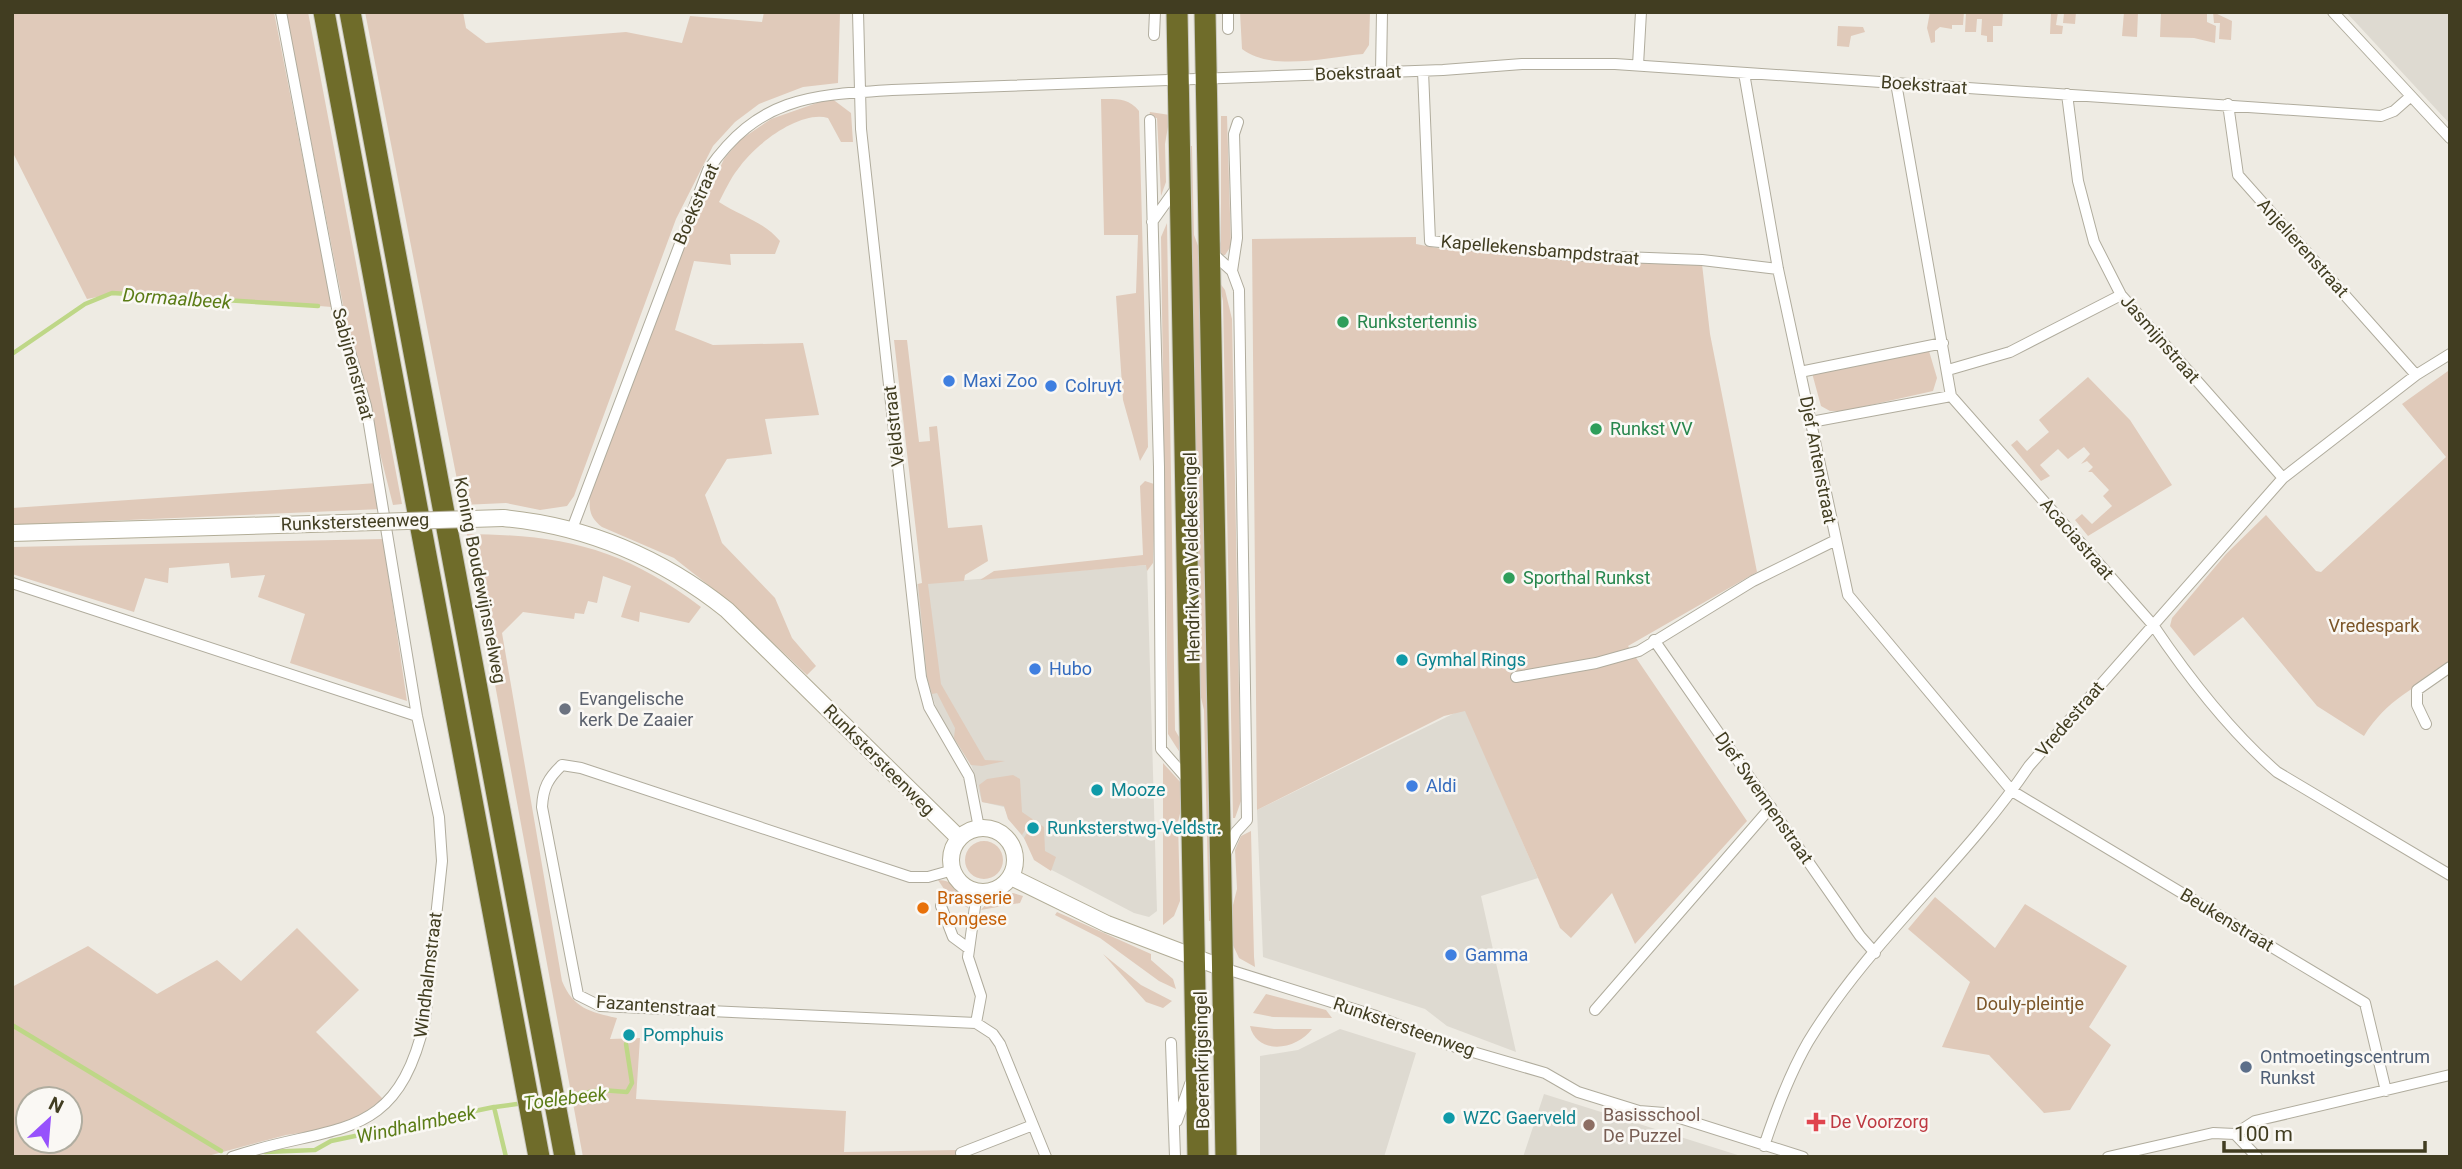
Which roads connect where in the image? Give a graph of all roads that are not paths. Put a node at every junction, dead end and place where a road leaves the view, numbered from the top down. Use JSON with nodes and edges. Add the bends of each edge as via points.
{"nodes":[{"id":1,"x":282,"y":12,"type":"edge"},
{"id":2,"x":324,"y":12,"type":"edge"},
{"id":3,"x":350,"y":12,"type":"edge"},
{"id":4,"x":858,"y":12,"type":"edge"},
{"id":5,"x":1155,"y":12,"type":"edge"},
{"id":6,"x":1177,"y":12,"type":"edge"},
{"id":7,"x":1205,"y":12,"type":"edge"},
{"id":8,"x":1227,"y":12,"type":"edge"},
{"id":9,"x":1382,"y":12,"type":"edge"},
{"id":10,"x":1641,"y":12,"type":"edge"},
{"id":11,"x":2333,"y":12,"type":"edge"},
{"id":12,"x":1228,"y":29,"type":"dead end"},
{"id":13,"x":1154,"y":35,"type":"dead end"},
{"id":14,"x":1638,"y":65,"type":"junction"},
{"id":15,"x":1423,"y":71,"type":"junction"},
{"id":16,"x":1381,"y":72,"type":"junction"},
{"id":17,"x":1744,"y":73,"type":"junction"},
{"id":18,"x":1206,"y":79,"type":"junction"},
{"id":19,"x":1177,"y":80,"type":"junction"},
{"id":20,"x":1896,"y":83,"type":"junction"},
{"id":21,"x":860,"y":92,"type":"junction"},
{"id":22,"x":2067,"y":94,"type":"junction"},
{"id":23,"x":2411,"y":96,"type":"junction"},
{"id":24,"x":2228,"y":104,"type":"junction"},
{"id":25,"x":1150,"y":120,"type":"dead end"},
{"id":26,"x":1238,"y":122,"type":"dead end"},
{"id":27,"x":2450,"y":138,"type":"edge"},
{"id":28,"x":1181,"y":182,"type":"junction"},
{"id":29,"x":1152,"y":222,"type":"junction"},
{"id":30,"x":1208,"y":250,"type":"junction"},
{"id":31,"x":1779,"y":269,"type":"junction"},
{"id":32,"x":1232,"y":271,"type":"junction"},
{"id":33,"x":2121,"y":295,"type":"junction"},
{"id":34,"x":1943,"y":343,"type":"junction"},
{"id":35,"x":2450,"y":354,"type":"edge"},
{"id":36,"x":1948,"y":370,"type":"junction"},
{"id":37,"x":1800,"y":372,"type":"junction"},
{"id":38,"x":2416,"y":374,"type":"junction"},
{"id":39,"x":1951,"y":396,"type":"junction"},
{"id":40,"x":1811,"y":422,"type":"junction"},
{"id":41,"x":2283,"y":478,"type":"junction"},
{"id":42,"x":572,"y":529,"type":"junction"},
{"id":43,"x":12,"y":533,"type":"edge"},
{"id":44,"x":1834,"y":541,"type":"junction"},
{"id":45,"x":12,"y":583,"type":"edge"},
{"id":46,"x":2153,"y":625,"type":"junction"},
{"id":47,"x":1654,"y":640,"type":"junction"},
{"id":48,"x":2450,"y":667,"type":"edge"},
{"id":49,"x":1516,"y":677,"type":"dead end"},
{"id":50,"x":417,"y":716,"type":"junction"},
{"id":51,"x":2426,"y":724,"type":"dead end"},
{"id":52,"x":1191,"y":783,"type":"junction"},
{"id":53,"x":2012,"y":791,"type":"junction"},
{"id":54,"x":1771,"y":807,"type":"junction"},
{"id":55,"x":979,"y":828,"type":"junction"},
{"id":56,"x":959,"y":838,"type":"junction"},
{"id":57,"x":1222,"y":863,"type":"junction"},
{"id":58,"x":953,"y":870,"type":"junction"},
{"id":59,"x":2450,"y":875,"type":"edge"},
{"id":60,"x":1011,"y":877,"type":"junction"},
{"id":61,"x":977,"y":892,"type":"junction"},
{"id":62,"x":941,"y":906,"type":"dead end"},
{"id":63,"x":968,"y":948,"type":"junction"},
{"id":64,"x":1875,"y":953,"type":"junction"},
{"id":65,"x":1195,"y":959,"type":"junction"},
{"id":66,"x":1223,"y":968,"type":"junction"},
{"id":67,"x":1595,"y":1010,"type":"dead end"},
{"id":68,"x":976,"y":1023,"type":"junction"},
{"id":69,"x":1171,"y":1043,"type":"dead end"},
{"id":70,"x":1196,"y":1068,"type":"junction"},
{"id":71,"x":2450,"y":1076,"type":"edge"},
{"id":72,"x":2386,"y":1091,"type":"junction"},
{"id":73,"x":1033,"y":1125,"type":"junction"},
{"id":74,"x":1175,"y":1125,"type":"junction"},
{"id":75,"x":2235,"y":1134,"type":"junction"},
{"id":76,"x":1764,"y":1146,"type":"junction"},
{"id":77,"x":961,"y":1153,"type":"dead end"},
{"id":78,"x":1227,"y":1155,"type":"edge"},
{"id":79,"x":232,"y":1157,"type":"edge"},
{"id":80,"x":539,"y":1157,"type":"edge"},
{"id":81,"x":565,"y":1157,"type":"edge"},
{"id":82,"x":1046,"y":1157,"type":"edge"},
{"id":83,"x":1175,"y":1157,"type":"edge"},
{"id":84,"x":1198,"y":1157,"type":"edge"},
{"id":85,"x":1803,"y":1157,"type":"edge"},
{"id":86,"x":2108,"y":1157,"type":"edge"},
{"id":87,"x":2257,"y":1157,"type":"edge"}],
"edges":[{"from":1,"to":50,"type":"street","name":"Sabijnenstraat","via":[[337,308],[366,406]]},
{"from":2,"to":80,"type":"highway"},
{"from":3,"to":81,"type":"highway","name":"Koning Boudewijnsnelweg"},
{"from":4,"to":21,"type":"street","name":"Veldstraat"},
{"from":5,"to":13,"type":"street"},
{"from":6,"to":19,"type":"highway","name":"Hendrik van Veldekesingel"},
{"from":7,"to":18,"type":"highway","name":"Hendrik van Veldekesingel"},
{"from":8,"to":12,"type":"street"},
{"from":9,"to":16,"type":"street"},
{"from":10,"to":14,"type":"street"},
{"from":11,"to":23,"type":"street"},
{"from":14,"to":15,"type":"street","name":"Boekstraat","via":[[1557,63]]},
{"from":14,"to":17,"type":"street","name":"Boekstraat"},
{"from":15,"to":16,"type":"street","name":"Boekstraat"},
{"from":15,"to":31,"type":"street","name":"Kapellekensbampdstraat","via":[[1430,241]]},
{"from":16,"to":18,"type":"street","name":"Boekstraat"},
{"from":17,"to":20,"type":"street","name":"Boekstraat"},
{"from":17,"to":31,"type":"street","name":"Djef Antenstraat"},
{"from":18,"to":19,"type":"street","name":"Boekstraat"},
{"from":18,"to":30,"type":"highway","name":"Hendrik van Veldekesingel"},
{"from":19,"to":21,"type":"street","name":"Boekstraat"},
{"from":19,"to":28,"type":"highway","name":"Hendrik van Veldekesingel"},
{"from":20,"to":22,"type":"street","name":"Boekstraat"},
{"from":20,"to":34,"type":"street"},
{"from":21,"to":42,"type":"street","name":"Boekstraat","via":[[806,98],[769,112],[736,136],[708,170]]},
{"from":21,"to":55,"type":"street","name":"Veldstraat","via":[[921,677],[929,707],[969,776]]},
{"from":22,"to":24,"type":"street","name":"Boekstraat"},
{"from":22,"to":33,"type":"street","name":"Jasmijnstraat","via":[[2077,181],[2094,242]]},
{"from":23,"to":24,"type":"street","name":"Boekstraat","via":[[2381,116]]},
{"from":23,"to":27,"type":"street"},
{"from":24,"to":38,"type":"street","name":"Anjelierenstraat","via":[[2238,175]]},
{"from":25,"to":29,"type":"street","name":"Hendrik van Veldekesingel"},
{"from":26,"to":32,"type":"street","name":"Hendrik van Veldekesingel","via":[[1234,134],[1237,238]]},
{"from":28,"to":29,"type":"street"},
{"from":28,"to":52,"type":"highway","name":"Hendrik van Veldekesingel"},
{"from":29,"to":52,"type":"street","name":"Hendrik van Veldekesingel","via":[[1161,750]]},
{"from":30,"to":32,"type":"street"},
{"from":30,"to":57,"type":"highway","name":"Hendrik van Veldekesingel"},
{"from":31,"to":37,"type":"street","name":"Djef Antenstraat"},
{"from":32,"to":57,"type":"street","name":"Hendrik van Veldekesingel","via":[[1239,290],[1247,820]]},
{"from":33,"to":36,"type":"street","via":[[2010,352]]},
{"from":33,"to":41,"type":"street","name":"Jasmijnstraat"},
{"from":34,"to":36,"type":"street"},
{"from":34,"to":37,"type":"street"},
{"from":35,"to":38,"type":"street","name":"Vredestraat"},
{"from":36,"to":39,"type":"street"},
{"from":37,"to":40,"type":"street","name":"Djef Antenstraat"},
{"from":38,"to":41,"type":"street","name":"Vredestraat"},
{"from":39,"to":40,"type":"street"},
{"from":39,"to":46,"type":"street","name":"Acaciastraat"},
{"from":40,"to":44,"type":"street","name":"Djef Antenstraat"},
{"from":41,"to":46,"type":"street","name":"Vredestraat"},
{"from":42,"to":43,"type":"street","name":"Runkstersteenweg","bridge":true,"via":[[503,518]]},
{"from":42,"to":56,"type":"street","name":"Runkstersteenweg","via":[[658,562],[719,603]]},
{"from":44,"to":47,"type":"street","via":[[1753,581]]},
{"from":44,"to":53,"type":"street","name":"Djef Antenstraat","via":[[1848,595]]},
{"from":45,"to":50,"type":"street"},
{"from":46,"to":53,"type":"street","name":"Vredestraat"},
{"from":46,"to":59,"type":"street","name":"Acaciastraat","via":[[2181,666],[2277,772]]},
{"from":47,"to":49,"type":"street","via":[[1639,650],[1596,663]]},
{"from":47,"to":54,"type":"street","name":"Djef Swennenstraat"},
{"from":48,"to":51,"type":"street","via":[[2417,690],[2417,705]]},
{"from":50,"to":79,"type":"street","name":"Windhalmstraat","via":[[433,776],[442,861],[425,1020],[408,1072],[396,1094],[364,1119],[326,1134]]},
{"from":52,"to":65,"type":"highway","name":"Hendrik van Veldekesingel"},
{"from":53,"to":64,"type":"street","name":"Vredestraat"},
{"from":53,"to":72,"type":"street","name":"Beukenstraat","via":[[2365,1003]]},
{"from":54,"to":64,"type":"street","name":"Djef Swennenstraat"},
{"from":54,"to":67,"type":"street"},
{"from":55,"to":56,"type":"street"},
{"from":55,"to":60,"type":"street","via":[[994,829],[1012,845],[1016,863]]},
{"from":56,"to":58,"type":"street","via":[[952,853]]},
{"from":57,"to":66,"type":"highway","name":"Hendrik van Veldekesingel"},
{"from":58,"to":61,"type":"street","via":[[963,885]]},
{"from":58,"to":68,"type":"street","name":"Fazantenstraat","via":[[910,877],[581,768],[562,765],[549,777],[543,792],[542,807],[578,995],[600,1006]]},
{"from":60,"to":61,"type":"street","via":[[997,890]]},
{"from":60,"to":65,"type":"street","name":"Runkstersteenweg","via":[[1107,924]]},
{"from":61,"to":63,"type":"street"},
{"from":62,"to":63,"type":"street","via":[[953,937]]},
{"from":63,"to":68,"type":"street","via":[[981,996]]},
{"from":64,"to":76,"type":"street","name":"Vredestraat","via":[[1808,1042]]},
{"from":65,"to":66,"type":"street","name":"Runkstersteenweg"},
{"from":65,"to":70,"type":"highway","name":"Boerenkrijgsingel"},
{"from":66,"to":76,"type":"street","name":"Runkstersteenweg","via":[[1545,1073],[1578,1092],[1639,1111],[1664,1113]]},
{"from":66,"to":78,"type":"highway","name":"Boerenkrijgsingel"},
{"from":68,"to":73,"type":"street","via":[[1000,1044]]},
{"from":69,"to":74,"type":"street","name":"Boerenkrijgsingel"},
{"from":70,"to":74,"type":"street","name":"Boerenkrijgsingel"},
{"from":70,"to":84,"type":"highway","name":"Boerenkrijgsingel"},
{"from":71,"to":72,"type":"street"},
{"from":72,"to":75,"type":"street","via":[[2255,1121]]},
{"from":73,"to":77,"type":"street"},
{"from":73,"to":82,"type":"street"},
{"from":74,"to":83,"type":"street","name":"Boerenkrijgsingel"},
{"from":75,"to":86,"type":"street","via":[[2213,1133]]},
{"from":75,"to":87,"type":"street"},
{"from":76,"to":85,"type":"street","name":"Runkstersteenweg"}]}
